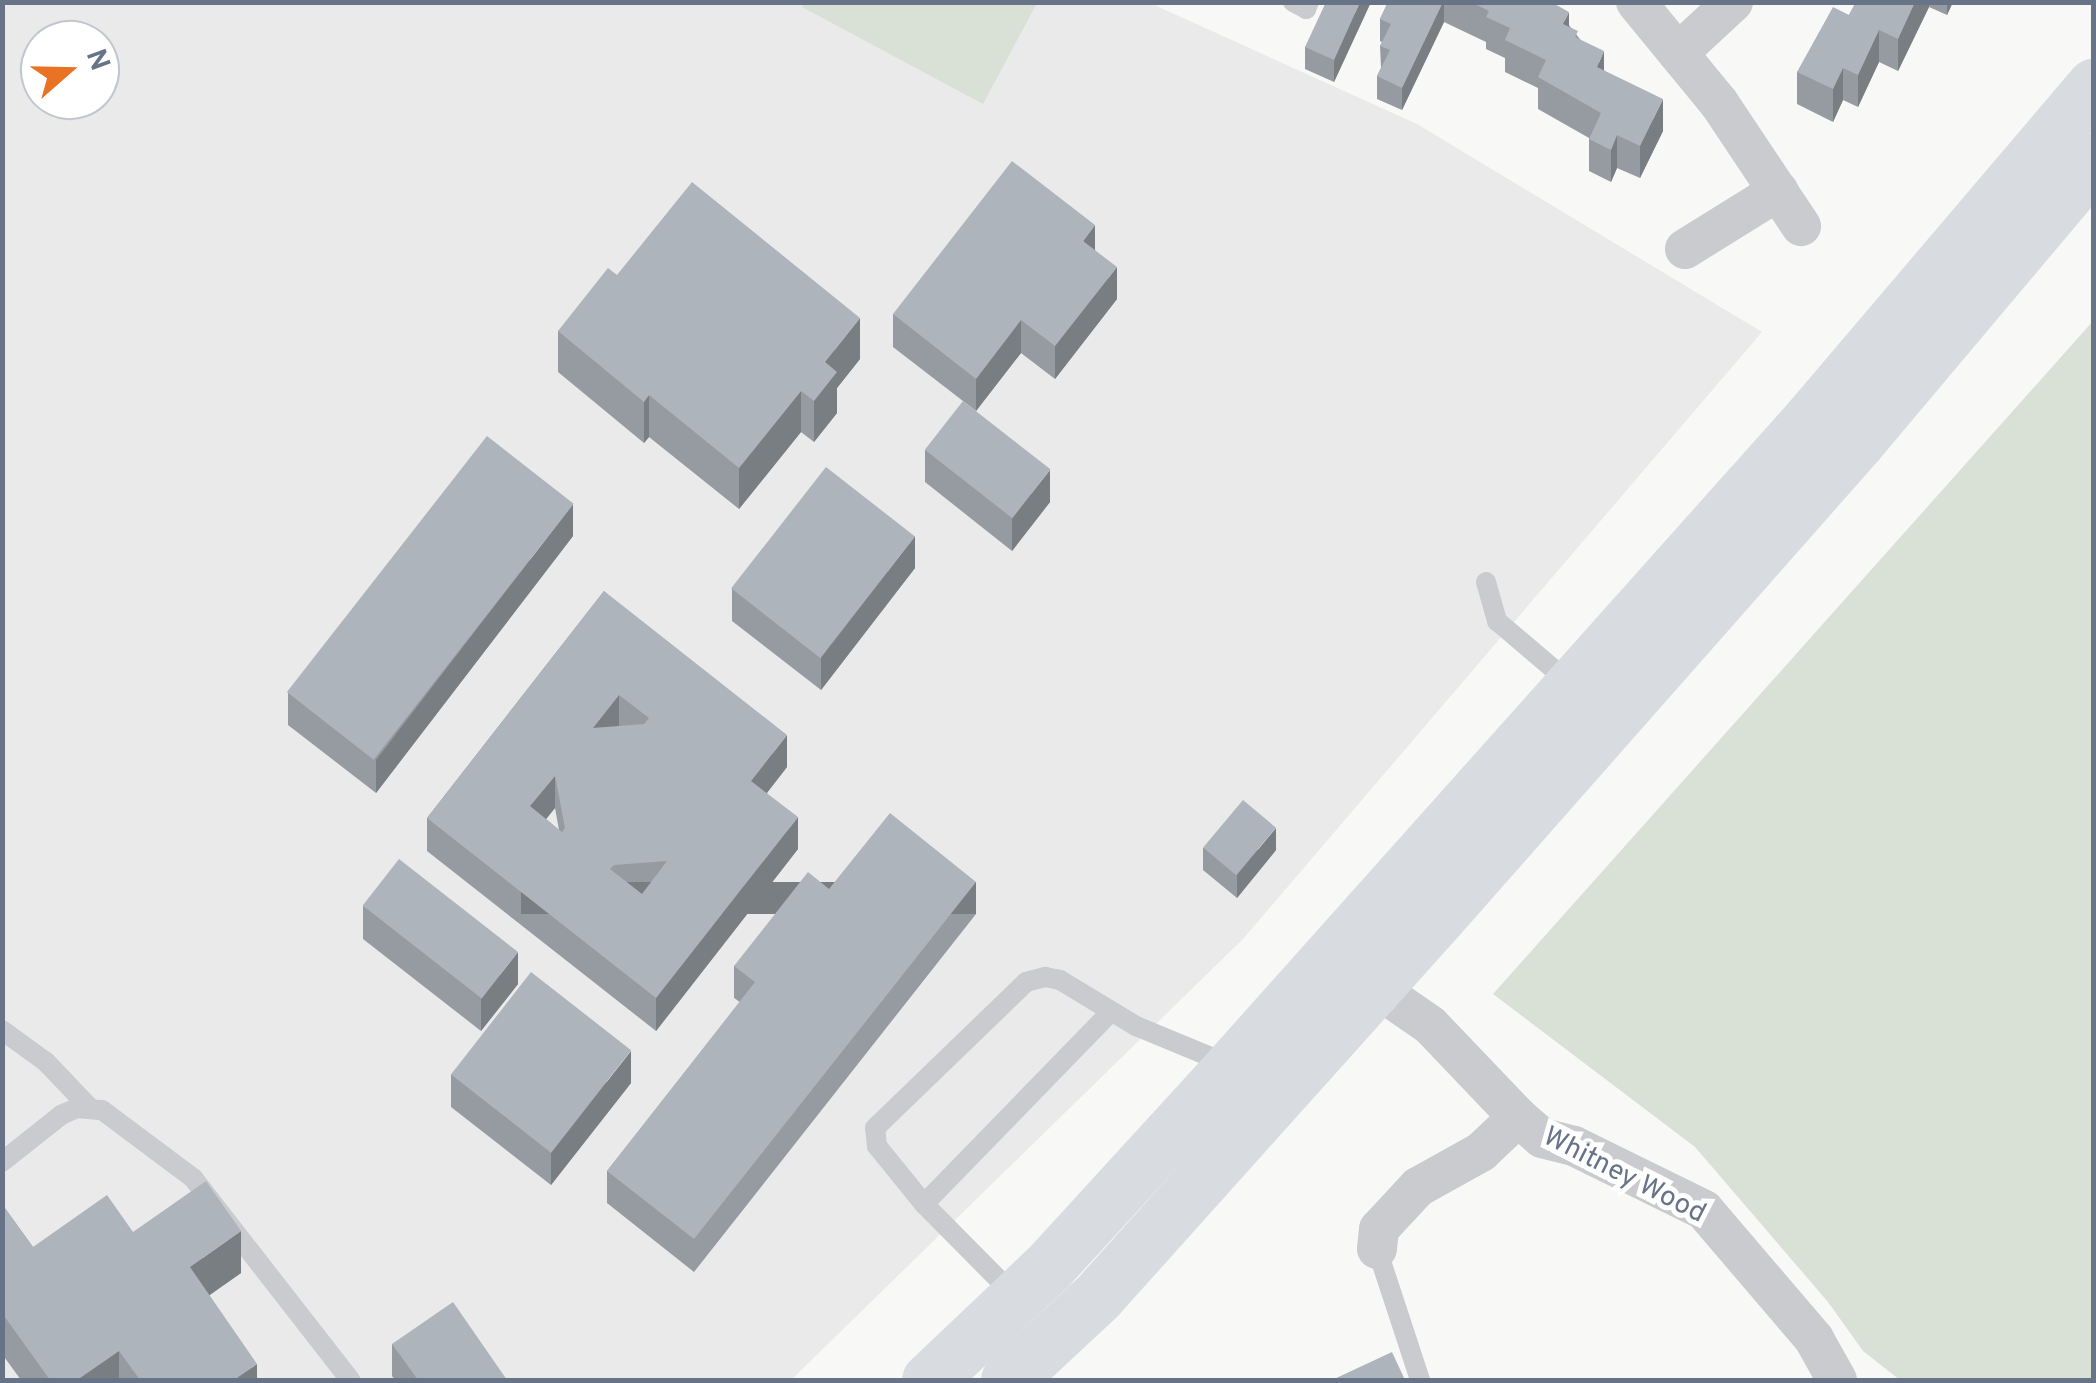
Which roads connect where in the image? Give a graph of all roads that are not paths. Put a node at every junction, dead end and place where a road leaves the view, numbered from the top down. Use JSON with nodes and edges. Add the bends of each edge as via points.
{"nodes":[{"id":1,"x":1294,"y":2,"type":"edge"},
{"id":2,"x":1309,"y":2,"type":"edge"},
{"id":3,"x":1636,"y":2,"type":"edge"},
{"id":4,"x":1734,"y":2,"type":"edge"},
{"id":5,"x":1678,"y":53,"type":"junction"},
{"id":6,"x":2094,"y":84,"type":"edge"},
{"id":7,"x":2094,"y":162,"type":"edge"},
{"id":8,"x":1778,"y":191,"type":"junction"},
{"id":9,"x":1801,"y":226,"type":"dead end"},
{"id":10,"x":1684,"y":249,"type":"dead end"},
{"id":11,"x":1486,"y":582,"type":"dead end"},
{"id":12,"x":1572,"y":686,"type":"junction"},
{"id":13,"x":1372,"y":986,"type":"junction"},
{"id":14,"x":1111,"y":1012,"type":"junction"},
{"id":15,"x":2,"y":1030,"type":"edge"},
{"id":16,"x":1232,"y":1066,"type":"junction"},
{"id":17,"x":89,"y":1107,"type":"junction"},
{"id":18,"x":1518,"y":1117,"type":"junction"},
{"id":19,"x":2,"y":1162,"type":"edge"},
{"id":20,"x":924,"y":1204,"type":"junction"},
{"id":21,"x":1377,"y":1249,"type":"joint"},
{"id":22,"x":1016,"y":1297,"type":"junction"},
{"id":23,"x":350,"y":1380,"type":"edge"},
{"id":24,"x":929,"y":1380,"type":"edge"},
{"id":25,"x":1008,"y":1380,"type":"edge"},
{"id":26,"x":1420,"y":1380,"type":"edge"},
{"id":27,"x":1837,"y":1380,"type":"edge"}],
"edges":[{"from":1,"to":2,"type":"lane","via":[[1306,9]]},
{"from":3,"to":5,"type":"street"},
{"from":4,"to":5,"type":"street"},
{"from":5,"to":8,"type":"street"},
{"from":6,"to":12,"type":"main road","via":[[1810,420]]},
{"from":7,"to":13,"type":"main road","via":[[1857,442]]},
{"from":8,"to":9,"type":"street"},
{"from":8,"to":10,"type":"street"},
{"from":11,"to":12,"type":"lane","via":[[1497,621]]},
{"from":12,"to":16,"type":"main road"},
{"from":13,"to":18,"type":"street","name":"Whitney Wood","via":[[1430,1025]]},
{"from":13,"to":25,"type":"main road","via":[[1098,1296]]},
{"from":14,"to":16,"type":"lane"},
{"from":14,"to":20,"type":"lane"},
{"from":14,"to":20,"type":"lane","via":[[1060,980],[1026,982],[875,1128],[877,1146]]},
{"from":15,"to":17,"type":"lane","via":[[46,1062]]},
{"from":16,"to":22,"type":"main road"},
{"from":17,"to":19,"type":"lane","via":[[61,1114]]},
{"from":17,"to":23,"type":"lane","via":[[192,1178]]},
{"from":18,"to":21,"type":"street","via":[[1482,1152],[1418,1187],[1379,1229]]},
{"from":18,"to":27,"type":"street","name":"Whitney Wood","via":[[1542,1138],[1574,1146],[1704,1210],[1814,1339]]},
{"from":20,"to":22,"type":"lane"},
{"from":21,"to":26,"type":"lane"},
{"from":22,"to":24,"type":"main road"}]}
